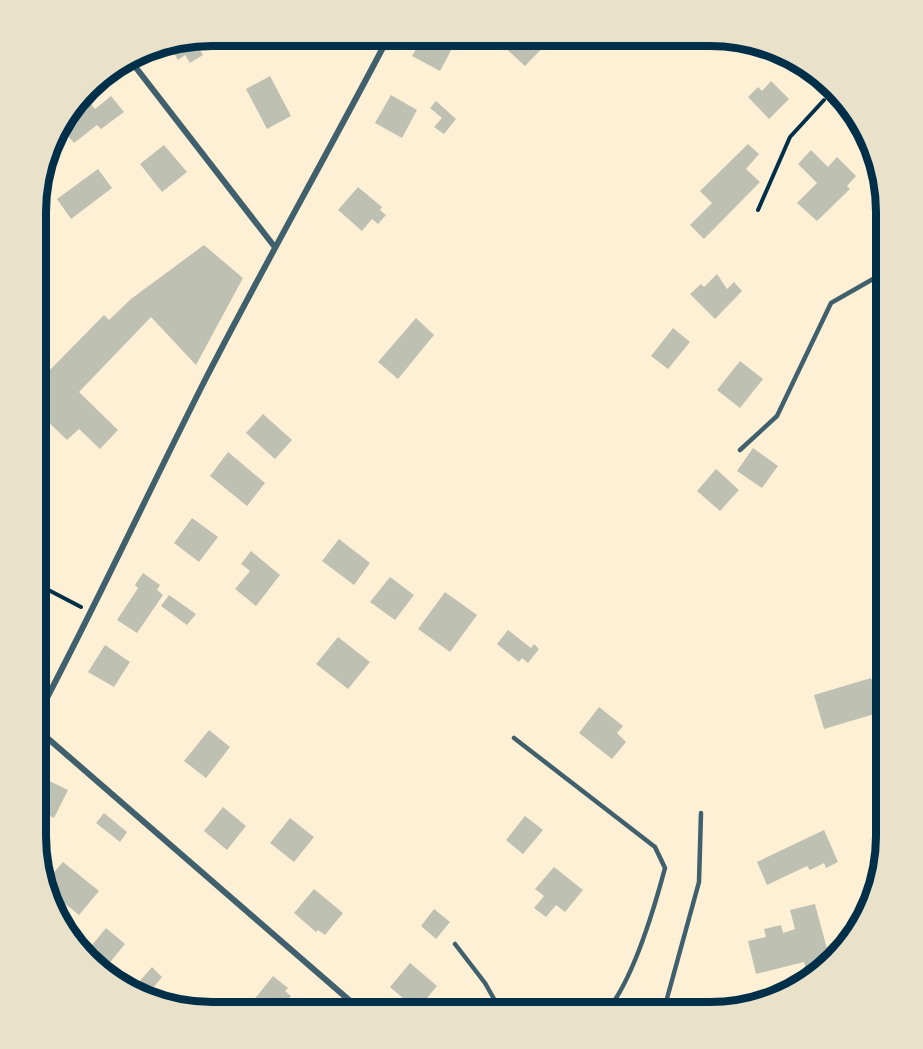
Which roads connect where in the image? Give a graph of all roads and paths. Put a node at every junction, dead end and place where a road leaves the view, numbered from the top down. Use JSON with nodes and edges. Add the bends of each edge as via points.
{"nodes":[{"id":1,"x":383,"y":47,"type":"edge"},
{"id":2,"x":135,"y":66,"type":"edge"},
{"id":3,"x":828,"y":95,"type":"edge"},
{"id":4,"x":758,"y":210,"type":"dead end"},
{"id":5,"x":274,"y":246,"type":"junction"},
{"id":6,"x":876,"y":277,"type":"edge"},
{"id":7,"x":741,"y":450,"type":"dead end"},
{"id":8,"x":47,"y":589,"type":"edge"},
{"id":9,"x":93,"y":613,"type":"junction"},
{"id":10,"x":47,"y":699,"type":"edge"},
{"id":11,"x":47,"y":738,"type":"edge"},
{"id":12,"x":514,"y":738,"type":"dead end"},
{"id":13,"x":701,"y":813,"type":"dead end"},
{"id":14,"x":455,"y":944,"type":"dead end"},
{"id":15,"x":351,"y":1002,"type":"edge"},
{"id":16,"x":496,"y":1002,"type":"edge"},
{"id":17,"x":613,"y":1002,"type":"edge"},
{"id":18,"x":666,"y":1002,"type":"edge"}],
"edges":[{"from":1,"to":5,"type":"street"},
{"from":2,"to":5,"type":"street"},
{"from":3,"to":4,"type":"path","via":[[790,137]]},
{"from":5,"to":9,"type":"street"},
{"from":6,"to":7,"type":"lane","via":[[831,303],[777,416]]},
{"from":8,"to":9,"type":"path"},
{"from":9,"to":10,"type":"street"},
{"from":11,"to":15,"type":"street"},
{"from":12,"to":17,"type":"lane","via":[[655,847],[665,868],[622,989]]},
{"from":13,"to":18,"type":"lane","via":[[699,882]]},
{"from":14,"to":16,"type":"lane"}]}
